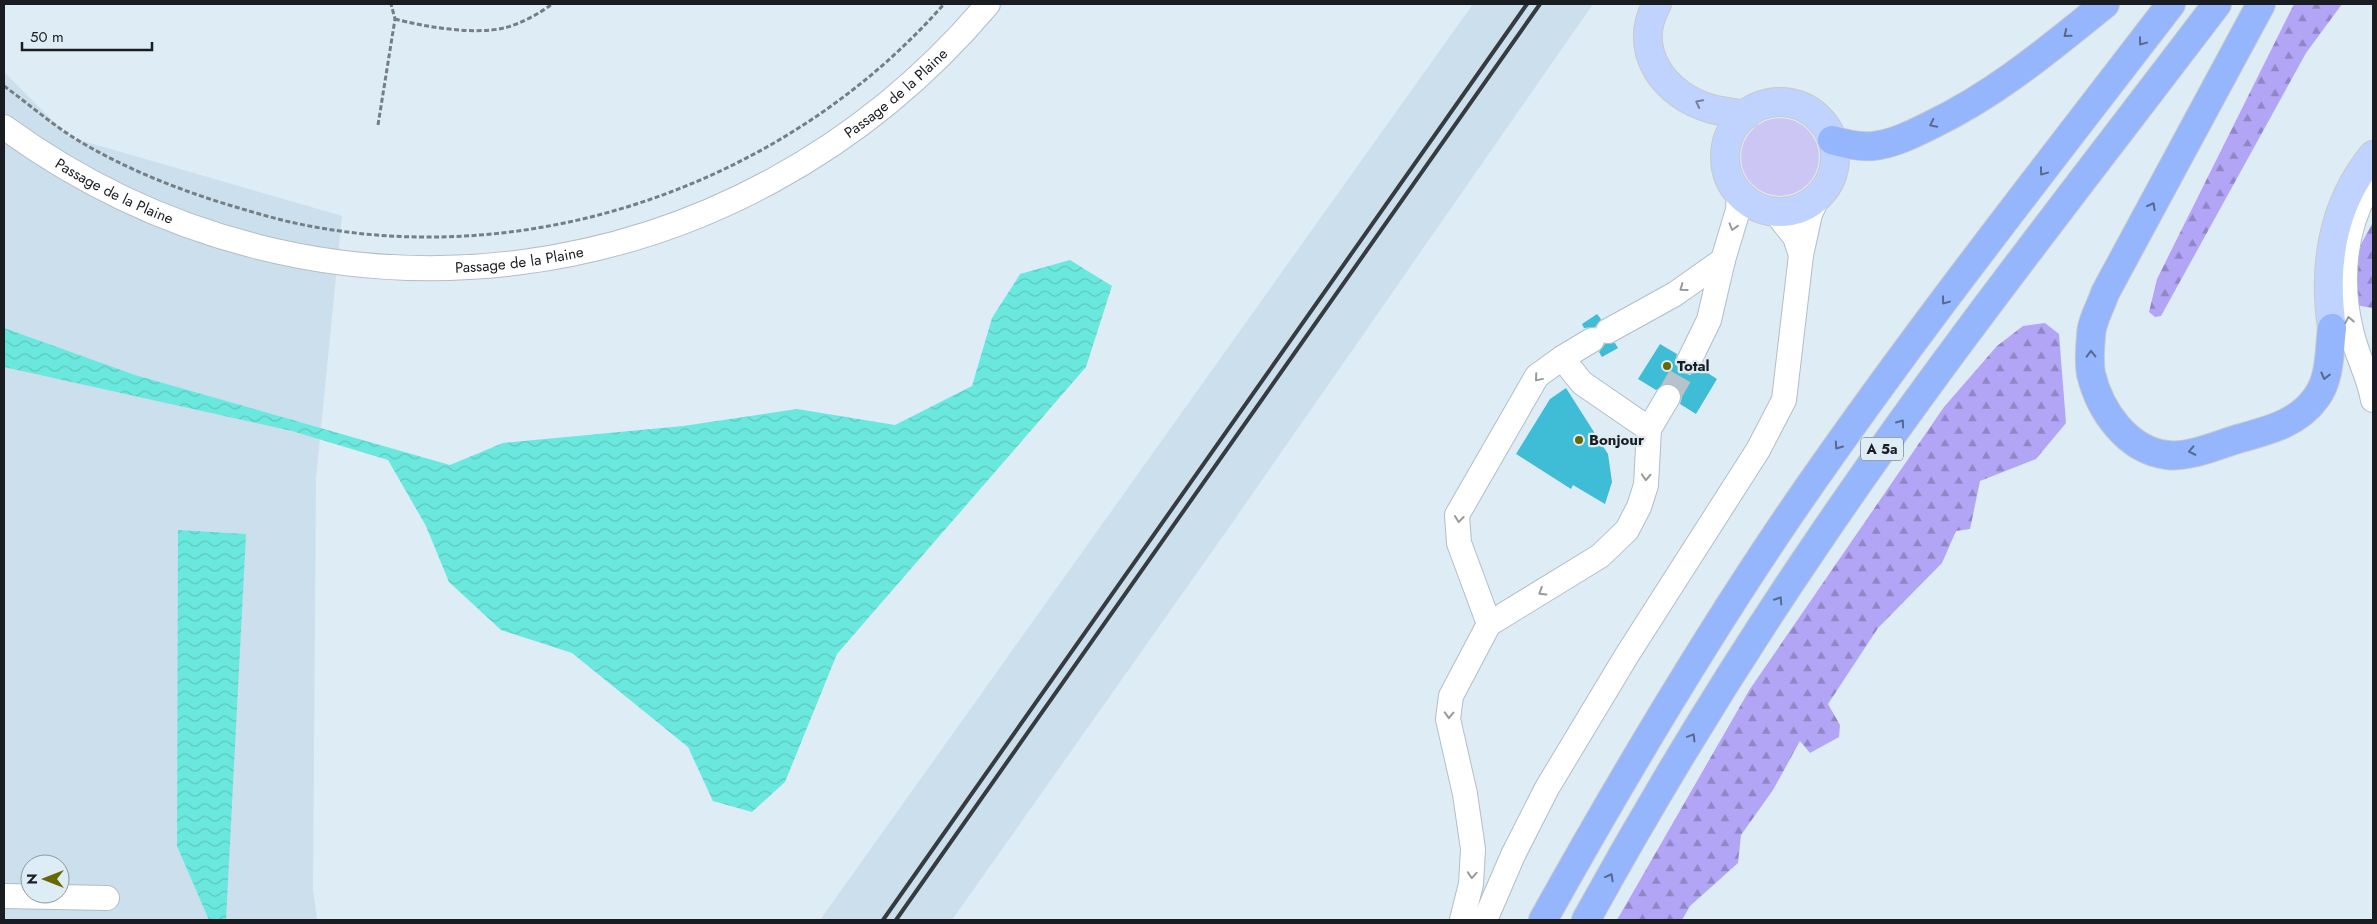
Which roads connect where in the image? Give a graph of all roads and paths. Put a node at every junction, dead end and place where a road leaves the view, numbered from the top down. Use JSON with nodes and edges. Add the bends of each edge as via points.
{"nodes":[{"id":1,"x":391,"y":4,"type":"edge"},
{"id":2,"x":552,"y":4,"type":"edge"},
{"id":3,"x":944,"y":4,"type":"edge"},
{"id":4,"x":988,"y":4,"type":"edge"},
{"id":5,"x":1658,"y":4,"type":"edge"},
{"id":6,"x":2105,"y":4,"type":"edge"},
{"id":7,"x":2171,"y":4,"type":"edge"},
{"id":8,"x":2217,"y":4,"type":"edge"},
{"id":9,"x":2261,"y":4,"type":"edge"},
{"id":10,"x":395,"y":20,"type":"junction"},
{"id":11,"x":4,"y":86,"type":"edge"},
{"id":12,"x":1746,"y":115,"type":"junction"},
{"id":13,"x":378,"y":125,"type":"dead end"},
{"id":14,"x":4,"y":128,"type":"edge"},
{"id":15,"x":1832,"y":140,"type":"junction"},
{"id":16,"x":2373,"y":155,"type":"edge"},
{"id":17,"x":2373,"y":181,"type":"edge"},
{"id":18,"x":1739,"y":193,"type":"junction"},
{"id":19,"x":1818,"y":197,"type":"junction"},
{"id":20,"x":1775,"y":212,"type":"junction"},
{"id":21,"x":1801,"y":255,"type":"junction"},
{"id":22,"x":1723,"y":260,"type":"junction"},
{"id":23,"x":2332,"y":328,"type":"junction"},
{"id":24,"x":1562,"y":358,"type":"junction"},
{"id":25,"x":1689,"y":362,"type":"tunnel mouth"},
{"id":26,"x":1668,"y":397,"type":"tunnel mouth"},
{"id":27,"x":2373,"y":400,"type":"edge"},
{"id":28,"x":2373,"y":418,"type":"edge"},
{"id":29,"x":1649,"y":429,"type":"junction"},
{"id":30,"x":1489,"y":624,"type":"junction"},
{"id":31,"x":4,"y":896,"type":"edge"},
{"id":32,"x":107,"y":898,"type":"dead end"},
{"id":33,"x":1462,"y":920,"type":"edge"},
{"id":34,"x":1485,"y":920,"type":"edge"},
{"id":35,"x":1543,"y":920,"type":"edge"},
{"id":36,"x":1586,"y":920,"type":"edge"}],
"edges":[{"from":1,"to":10,"type":"path"},
{"from":2,"to":10,"type":"path","via":[[503,28],[455,30]]},
{"from":3,"to":11,"type":"path","via":[[918,33],[847,95],[779,142],[733,166],[633,206],[543,227],[504,232],[381,235],[288,222],[205,198],[145,174],[70,136]]},
{"from":4,"to":14,"type":"street","name":"Passage de la Plaine","via":[[938,58],[878,112],[793,170],[731,203],[675,225],[599,248],[527,262],[435,269],[386,267],[296,256],[254,246],[193,228],[101,188]]},
{"from":12,"to":5,"type":"main road","one_way":true,"via":[[1699,104],[1674,89],[1658,74],[1647,38],[1650,17]]},
{"from":6,"to":15,"type":"highway","one_way":true,"via":[[2025,69],[1968,108],[1910,135],[1874,146]]},
{"from":7,"to":35,"type":"highway","number":"A 5a","one_way":true,"via":[[1906,352],[1790,515],[1695,660]]},
{"from":36,"to":8,"type":"highway","number":"A 5a","one_way":true,"via":[[1712,703],[1816,544],[1933,378]]},
{"from":23,"to":9,"type":"highway","one_way":true,"via":[[2326,378],[2317,397],[2303,414],[2278,428],[2192,452],[2169,455],[2148,450],[2122,433],[2104,408],[2091,373],[2090,334],[2105,293]]},
{"from":10,"to":13,"type":"path"},
{"from":12,"to":15,"type":"main road","via":[[1769,104],[1795,105],[1818,118]]},
{"from":12,"to":18,"type":"main road","via":[[1734,128],[1726,153],[1727,170]]},
{"from":15,"to":19,"type":"main road","via":[[1832,175]]},
{"from":16,"to":23,"type":"main road","via":[[2350,190],[2332,240],[2327,288]]},
{"from":27,"to":17,"type":"street","one_way":true,"via":[[2371,384],[2352,336],[2345,279],[2352,230]]},
{"from":18,"to":20,"type":"main road","via":[[1755,206]]},
{"from":18,"to":22,"type":"street","one_way":true,"via":[[1738,210]]},
{"from":19,"to":20,"type":"main road","via":[[1795,210]]},
{"from":19,"to":21,"type":"street","via":[[1810,214]]},
{"from":20,"to":21,"type":"street","via":[[1795,238]]},
{"from":21,"to":34,"type":"street","via":[[1784,400],[1758,450],[1627,654],[1547,788]]},
{"from":22,"to":24,"type":"street","one_way":true,"via":[[1675,294]]},
{"from":22,"to":25,"type":"street","via":[[1709,320]]},
{"from":23,"to":28,"type":"street","via":[[2362,401]]},
{"from":24,"to":29,"type":"street","via":[[1582,383]]},
{"from":24,"to":30,"type":"street","one_way":true,"via":[[1537,376],[1457,515],[1458,543]]},
{"from":26,"to":29,"type":"street"},
{"from":29,"to":30,"type":"street","one_way":true,"via":[[1646,486],[1627,530],[1600,556]]},
{"from":30,"to":33,"type":"street","one_way":true,"via":[[1451,696],[1448,719],[1466,794],[1473,849],[1471,884]]},
{"from":31,"to":32,"type":"street"}]}
